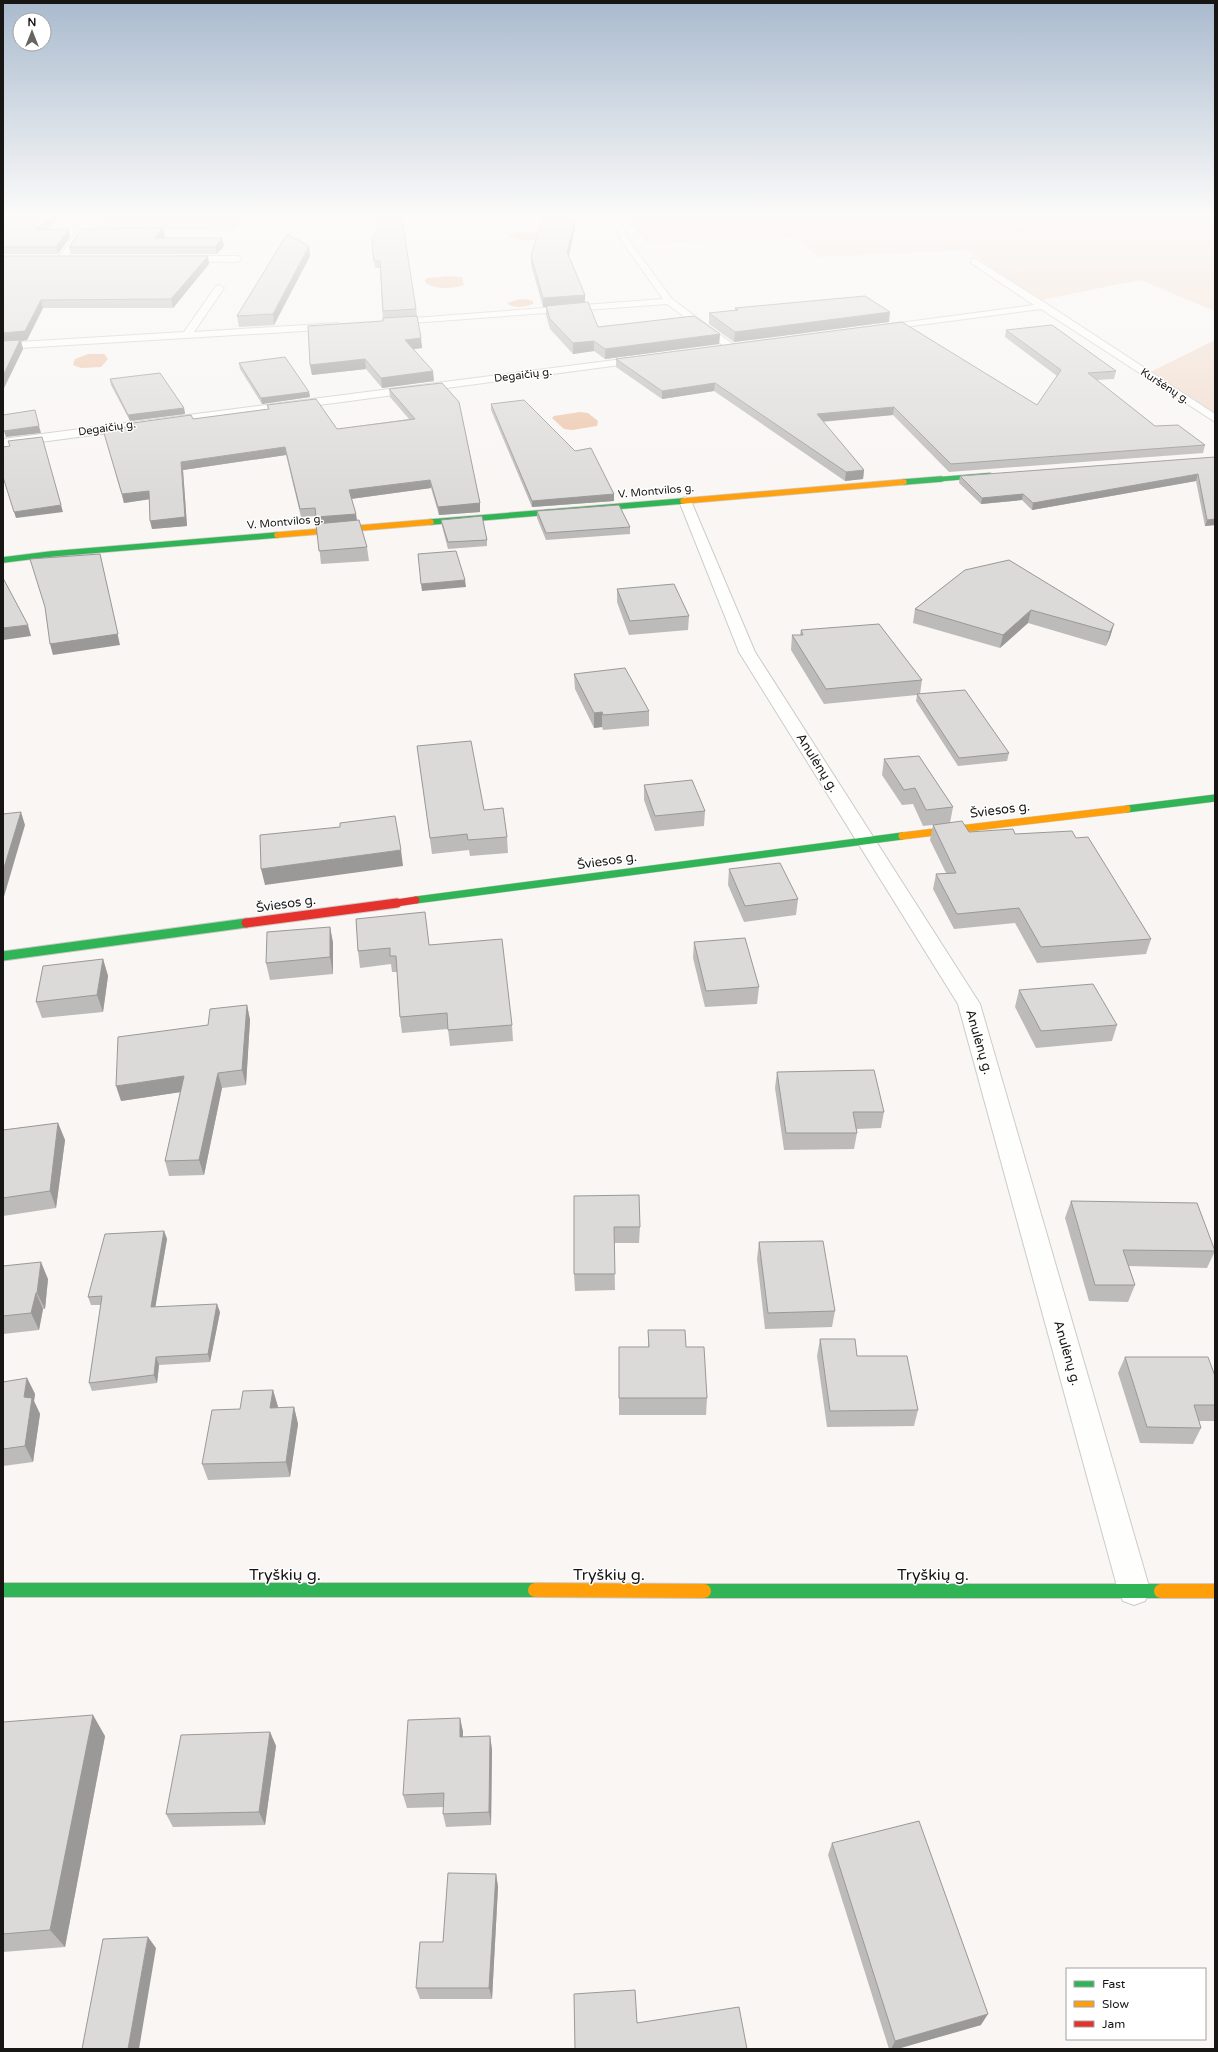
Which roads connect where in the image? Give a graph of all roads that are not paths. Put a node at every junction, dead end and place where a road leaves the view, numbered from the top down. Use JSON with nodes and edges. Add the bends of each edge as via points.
{"nodes":[{"id":1,"x":205,"y":309,"type":"edge"},
{"id":2,"x":571,"y":309,"type":"edge"},
{"id":3,"x":680,"y":309,"type":"edge"},
{"id":4,"x":1023,"y":309,"type":"edge"},
{"id":5,"x":1048,"y":309,"type":"edge"},
{"id":6,"x":378,"y":324,"type":"edge"},
{"id":7,"x":346,"y":325,"type":"edge"},
{"id":8,"x":865,"y":330,"type":"edge"},
{"id":9,"x":187,"y":335,"type":"junction"},
{"id":10,"x":3,"y":346,"type":"edge"},
{"id":11,"x":717,"y":350,"type":"edge"},
{"id":12,"x":655,"y":358,"type":"edge"},
{"id":13,"x":1215,"y":419,"type":"edge"},
{"id":14,"x":3,"y":443,"type":"edge"},
{"id":15,"x":1001,"y":474,"type":"edge"},
{"id":16,"x":685,"y":501,"type":"junction"},
{"id":17,"x":3,"y":560,"type":"edge"},
{"id":18,"x":1215,"y":798,"type":"edge"},
{"id":19,"x":865,"y":840,"type":"junction"},
{"id":20,"x":3,"y":956,"type":"edge"},
{"id":21,"x":3,"y":1590,"type":"edge"},
{"id":22,"x":1134,"y":1590,"type":"junction"},
{"id":23,"x":1215,"y":1591,"type":"edge"}],
"edges":[{"from":1,"to":9,"type":"street"},
{"from":2,"to":6,"type":"street"},
{"from":3,"to":11,"type":"street","via":[[737,347]]},
{"from":4,"to":8,"type":"street"},
{"from":5,"to":13,"type":"street","name":"Kuršėnų g."},
{"from":7,"to":9,"type":"street"},
{"from":9,"to":10,"type":"street"},
{"from":12,"to":14,"type":"street","name":"Degaičių g."},
{"from":15,"to":16,"type":"street","name":"V. Montvilos g."},
{"from":16,"to":17,"type":"street","name":"V. Montvilos g."},
{"from":16,"to":19,"type":"street","name":"Anulėnų g.","via":[[747,652]]},
{"from":18,"to":19,"type":"street","name":"Šviesos g."},
{"from":19,"to":20,"type":"street","name":"Šviesos g."},
{"from":19,"to":22,"type":"street","name":"Anulėnų g.","via":[[969,1004]]},
{"from":21,"to":22,"type":"street","name":"Tryškių g."},
{"from":22,"to":23,"type":"street","name":"Tryškių g."}]}
